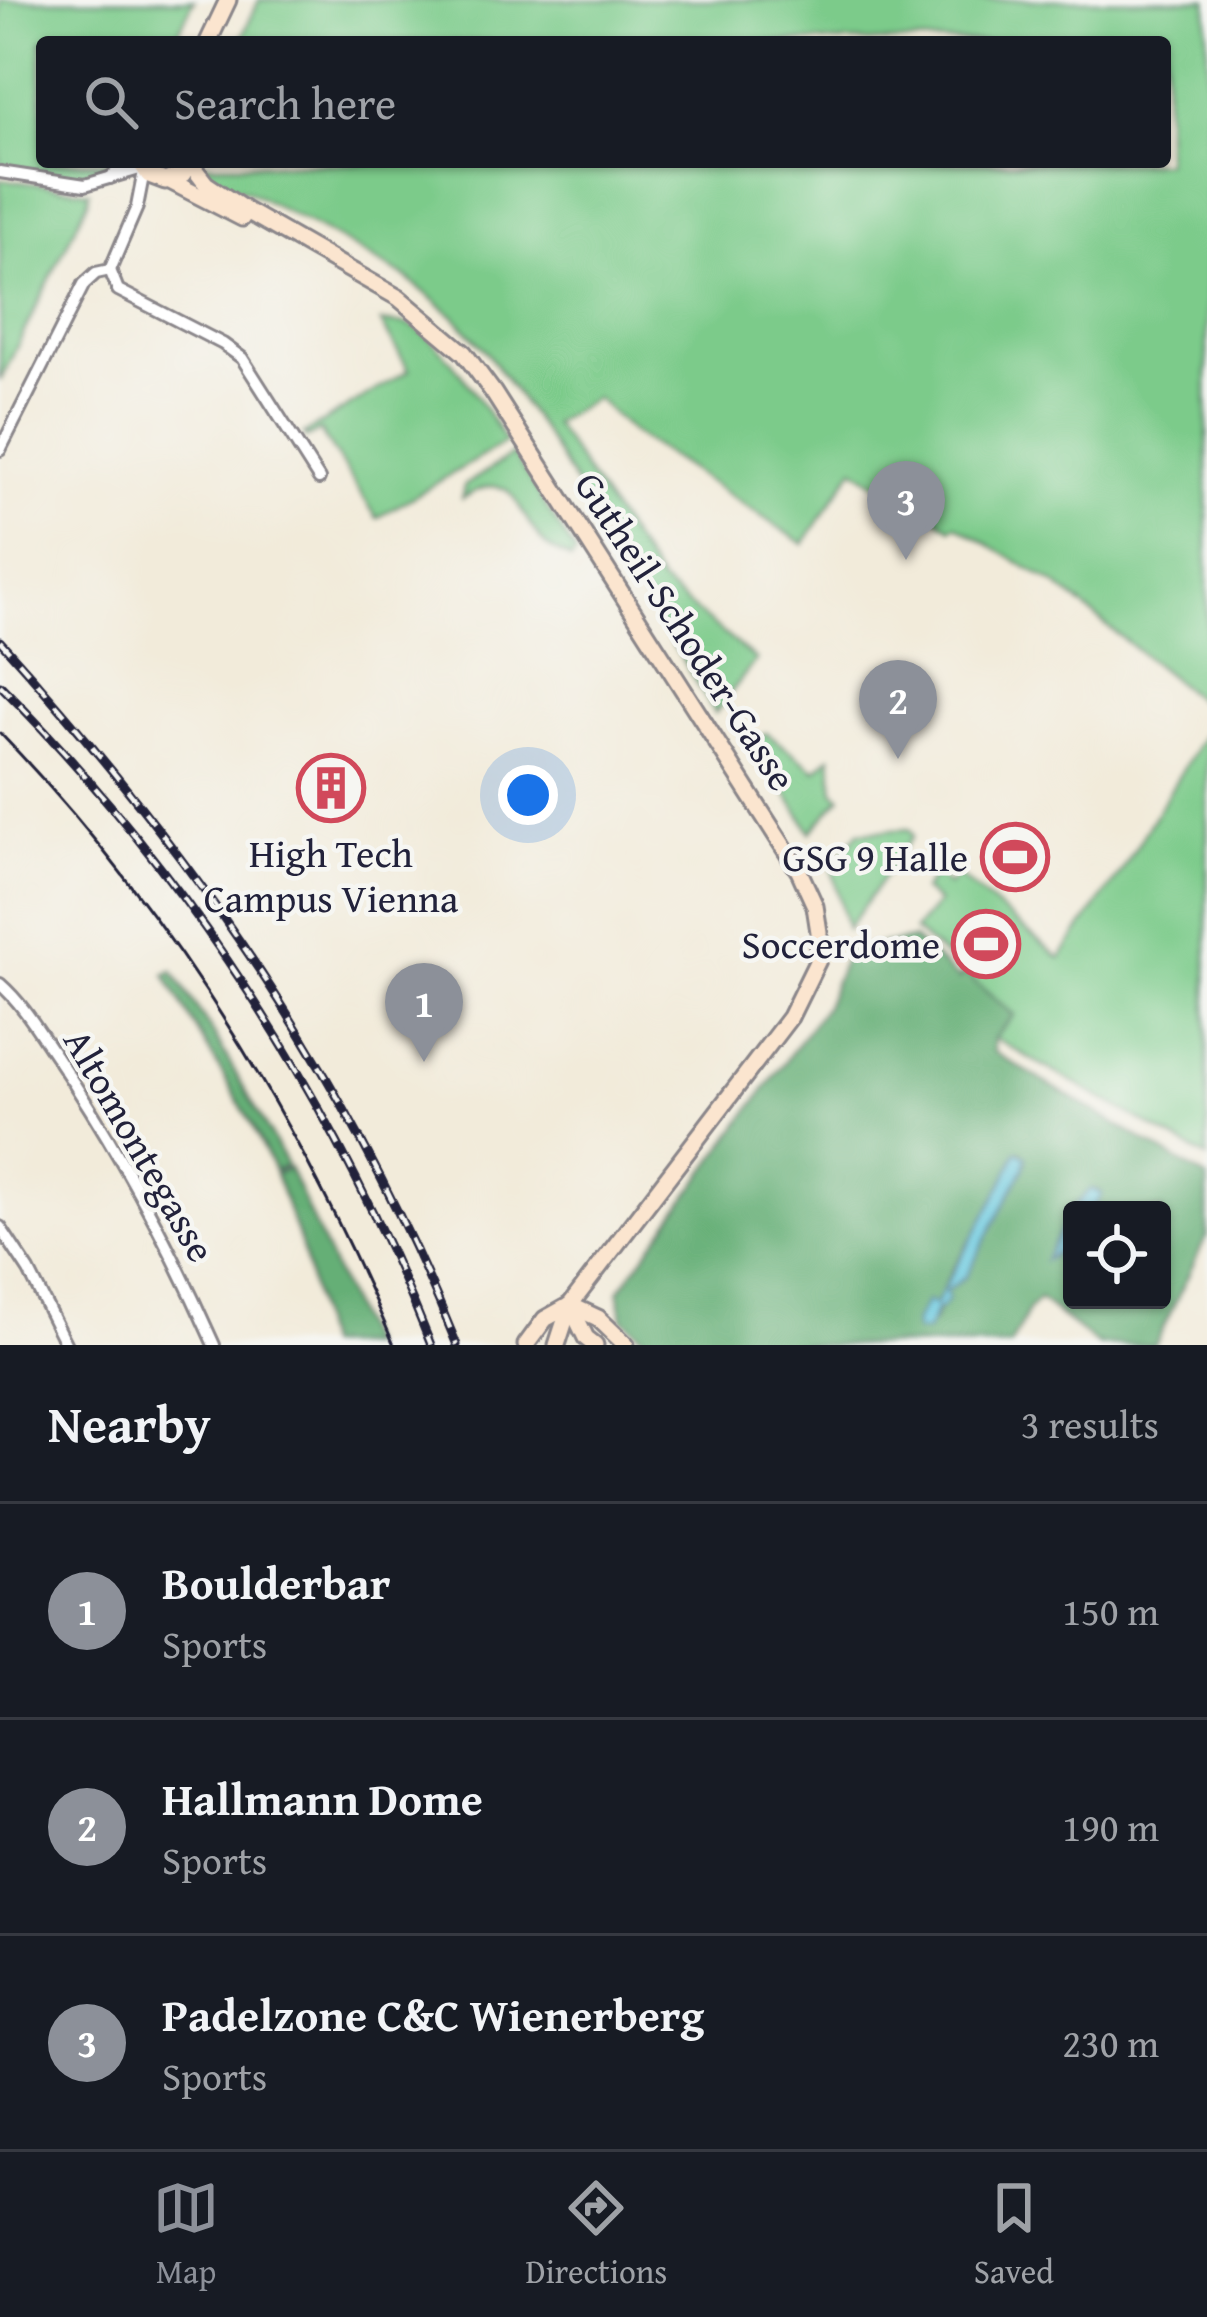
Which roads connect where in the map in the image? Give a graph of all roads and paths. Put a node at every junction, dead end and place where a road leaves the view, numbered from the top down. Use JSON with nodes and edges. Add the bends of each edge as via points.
{"nodes":[{"id":1,"x":229,"y":0,"type":"edge"},
{"id":2,"x":211,"y":36,"type":"edge"},
{"id":3,"x":135,"y":168,"type":"edge"},
{"id":4,"x":139,"y":168,"type":"edge"},
{"id":5,"x":142,"y":168,"type":"edge"},
{"id":6,"x":186,"y":168,"type":"edge"},
{"id":7,"x":194,"y":168,"type":"edge"},
{"id":8,"x":0,"y":172,"type":"edge"},
{"id":9,"x":165,"y":181,"type":"junction"},
{"id":10,"x":137,"y":207,"type":"junction"},
{"id":11,"x":289,"y":237,"type":"junction"},
{"id":12,"x":110,"y":269,"type":"junction"},
{"id":13,"x":0,"y":450,"type":"edge"},
{"id":14,"x":319,"y":478,"type":"dead end"},
{"id":15,"x":0,"y":984,"type":"edge"},
{"id":16,"x":0,"y":1227,"type":"edge"},
{"id":17,"x":570,"y":1305,"type":"junction"},
{"id":18,"x":66,"y":1345,"type":"edge"},
{"id":19,"x":214,"y":1345,"type":"edge"},
{"id":20,"x":526,"y":1345,"type":"edge"},
{"id":21,"x":557,"y":1345,"type":"edge"},
{"id":22,"x":595,"y":1345,"type":"edge"},
{"id":23,"x":626,"y":1345,"type":"edge"}],
"edges":[{"from":1,"to":2,"type":"street"},
{"from":3,"to":8,"type":"street","via":[[85,185]]},
{"from":4,"to":10,"type":"street"},
{"from":5,"to":9,"type":"street","name":"Gutheil-Schoder-Gasse"},
{"from":6,"to":9,"type":"street"},
{"from":7,"to":11,"type":"street","name":"Gutheil-Schoder-Gasse","via":[[206,184]]},
{"from":9,"to":10,"type":"street"},
{"from":9,"to":11,"type":"street","name":"Gutheil-Schoder-Gasse"},
{"from":10,"to":12,"type":"street"},
{"from":11,"to":17,"type":"street","name":"Gutheil-Schoder-Gasse","via":[[400,298],[464,353],[718,740],[814,906],[818,960],[790,1017]]},
{"from":12,"to":13,"type":"street","via":[[84,284]]},
{"from":12,"to":14,"type":"street","via":[[118,290],[242,358]]},
{"from":15,"to":19,"type":"street","name":"Altomontegasse","via":[[75,1084],[174,1255]]},
{"from":16,"to":18,"type":"street"},
{"from":17,"to":20,"type":"street","name":"Gutheil-Schoder-Gasse","via":[[545,1318]]},
{"from":17,"to":21,"type":"street","name":"Gutheil-Schoder-Gasse"},
{"from":17,"to":22,"type":"street"},
{"from":17,"to":23,"type":"street"}]}
